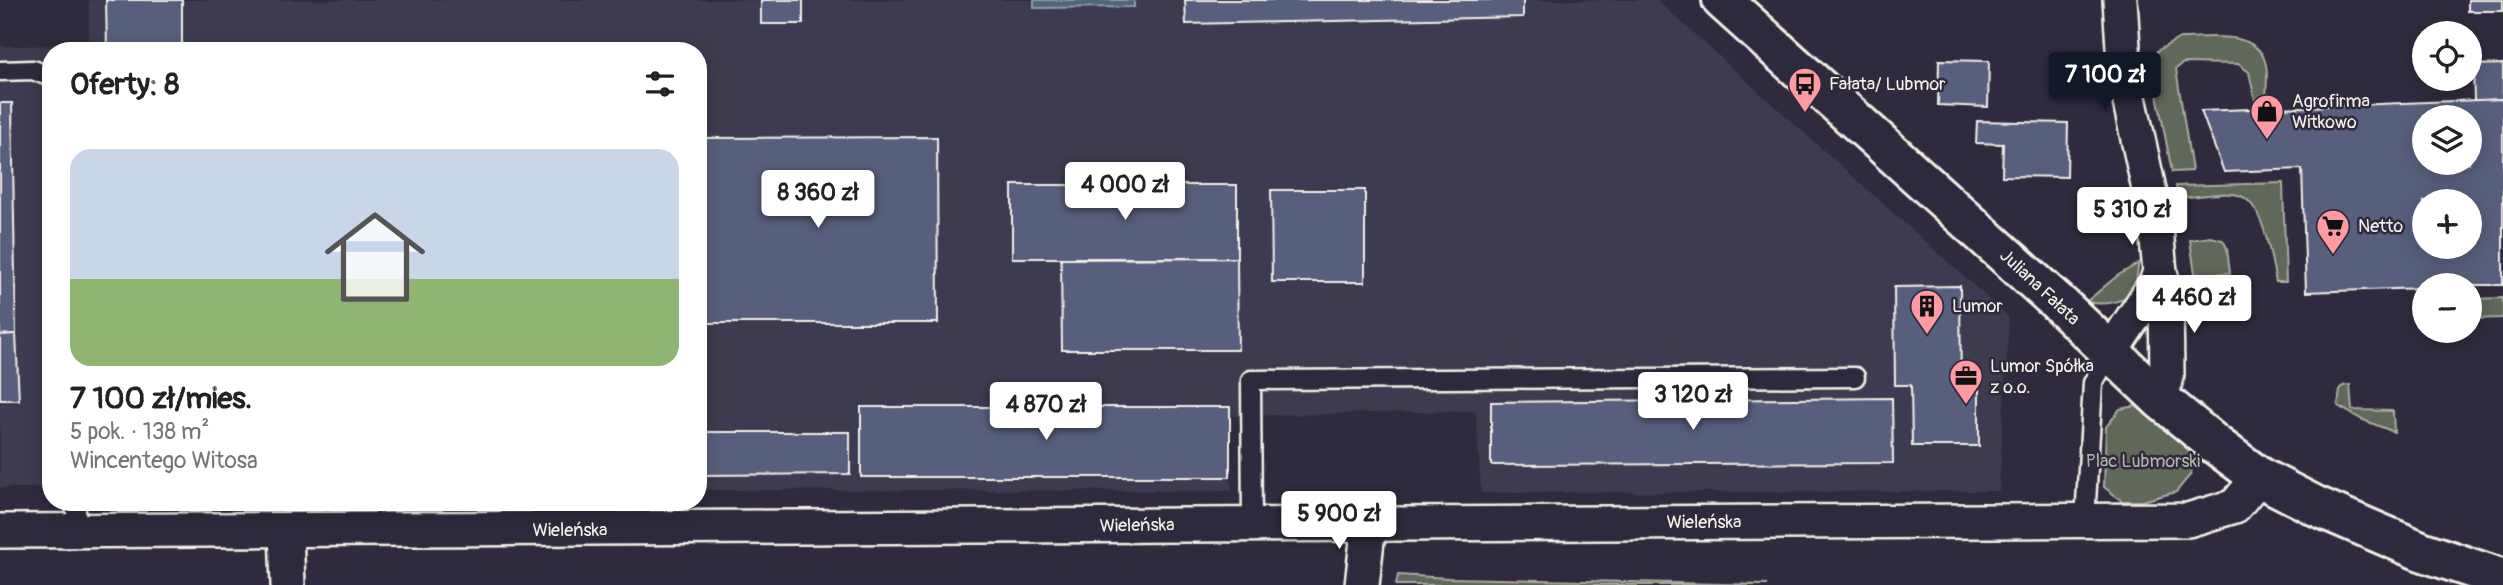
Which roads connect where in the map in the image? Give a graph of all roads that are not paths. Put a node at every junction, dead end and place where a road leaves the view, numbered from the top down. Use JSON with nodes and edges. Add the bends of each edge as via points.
{"nodes":[{"id":1,"x":1722,"y":0,"type":"edge"},
{"id":2,"x":2120,"y":0,"type":"edge"},
{"id":3,"x":0,"y":71,"type":"edge"},
{"id":4,"x":42,"y":74,"type":"edge"},
{"id":5,"x":2160,"y":272,"type":"junction"},
{"id":6,"x":2110,"y":353,"type":"junction"},
{"id":7,"x":1855,"y":377,"type":"dead end"},
{"id":8,"x":2161,"y":400,"type":"junction"},
{"id":9,"x":2259,"y":477,"type":"junction"},
{"id":10,"x":76,"y":517,"type":"edge"},
{"id":11,"x":2085,"y":520,"type":"junction"},
{"id":12,"x":1369,"y":523,"type":"junction"},
{"id":13,"x":1251,"y":524,"type":"junction"},
{"id":14,"x":0,"y":531,"type":"edge"},
{"id":15,"x":286,"y":532,"type":"junction"},
{"id":16,"x":2503,"y":579,"type":"edge"},
{"id":17,"x":288,"y":585,"type":"edge"},
{"id":18,"x":1362,"y":585,"type":"edge"}],
"edges":[{"from":1,"to":6,"type":"main road","name":"Juliana Fałata"},
{"from":2,"to":5,"type":"street","via":[[2125,79],[2155,216]]},
{"from":3,"to":4,"type":"lane"},
{"from":5,"to":6,"type":"street"},
{"from":5,"to":8,"type":"street","via":[[2166,296],[2167,352]]},
{"from":6,"to":8,"type":"main road","name":"Juliana Fałata"},
{"from":6,"to":11,"type":"lane","via":[[2093,383]]},
{"from":7,"to":13,"type":"lane","via":[[1251,380]]},
{"from":8,"to":9,"type":"main road","name":"Juliana Fałata"},
{"from":9,"to":11,"type":"street","name":"Wieleńska","via":[[2235,506],[2188,520]]},
{"from":9,"to":16,"type":"main road","name":"Juliana Fałata","via":[[2367,529]]},
{"from":10,"to":14,"type":"street","name":"Wieleńska"},
{"from":10,"to":15,"type":"street","name":"Wieleńska"},
{"from":11,"to":12,"type":"street","name":"Wieleńska"},
{"from":12,"to":13,"type":"street","name":"Wieleńska"},
{"from":12,"to":18,"type":"street"},
{"from":13,"to":15,"type":"street","name":"Wieleńska"},
{"from":15,"to":17,"type":"street"}]}
